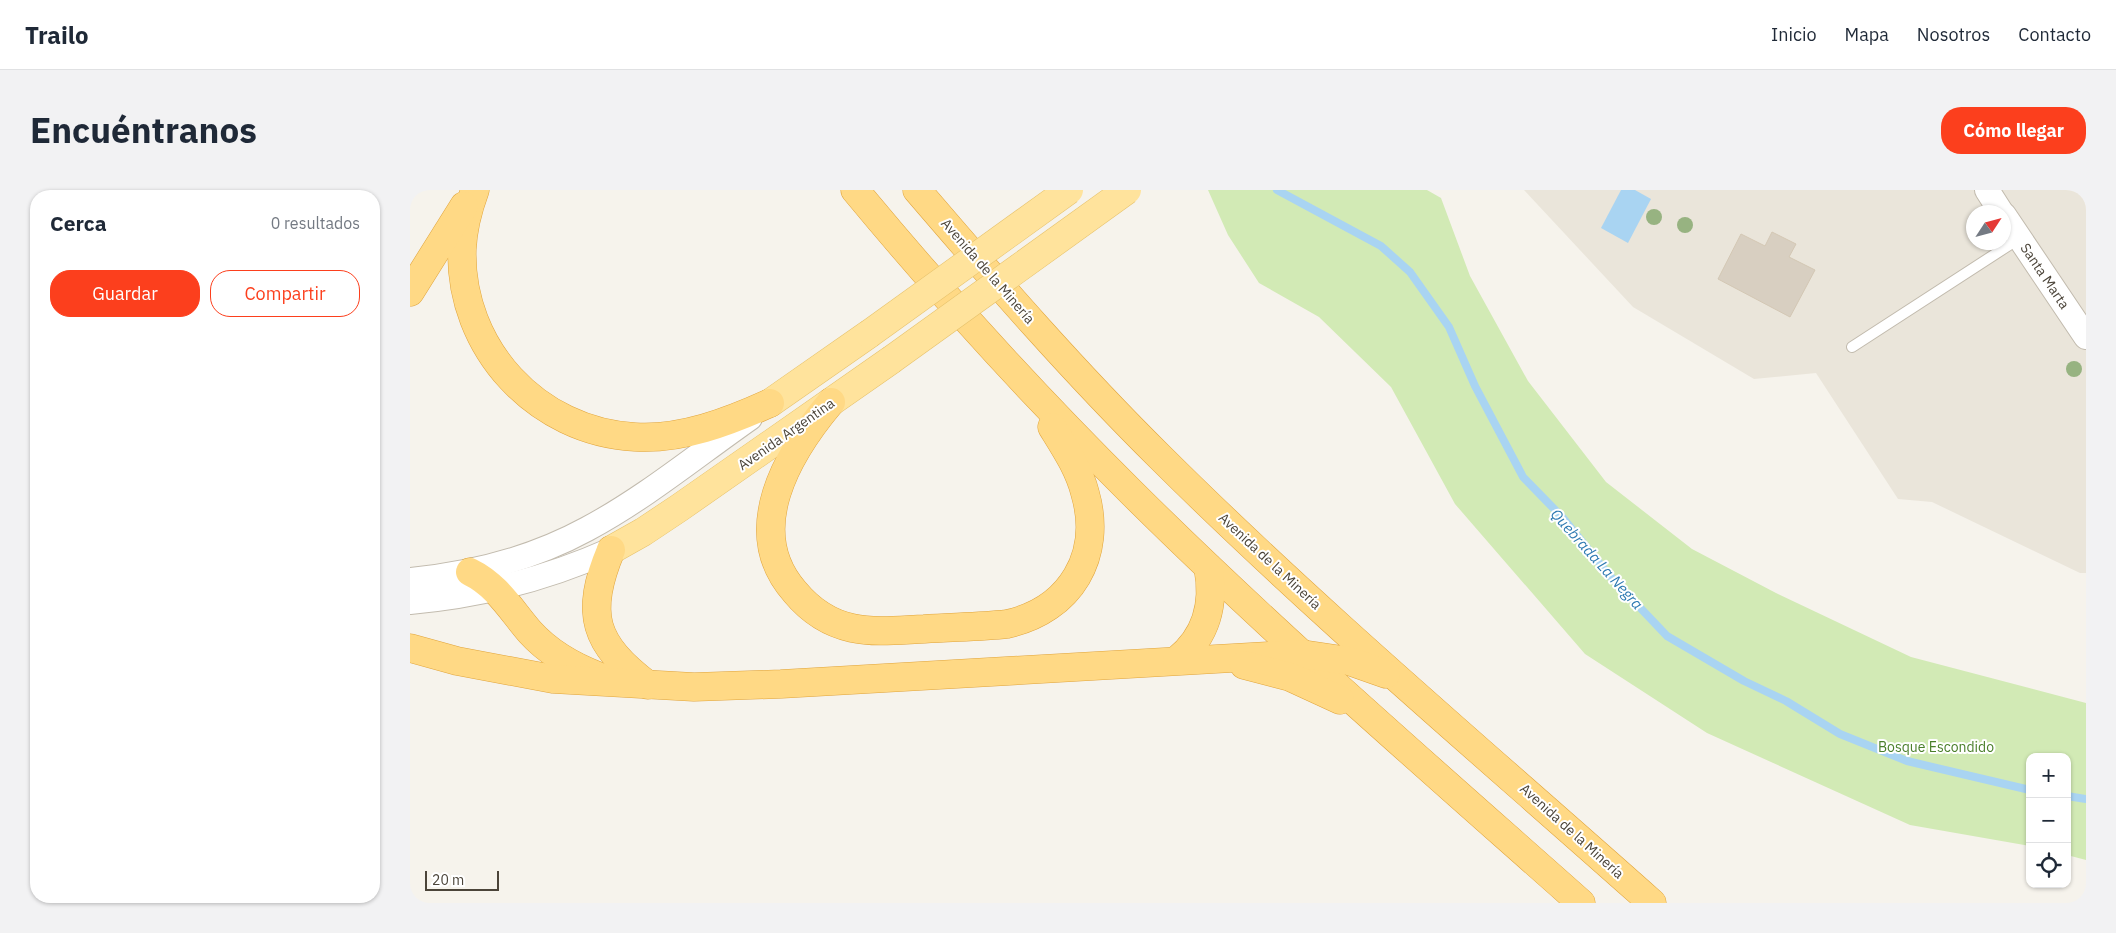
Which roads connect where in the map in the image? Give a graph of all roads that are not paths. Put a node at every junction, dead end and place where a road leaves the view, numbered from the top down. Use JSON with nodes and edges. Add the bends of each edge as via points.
{"nodes":[{"id":1,"x":475,"y":190,"type":"edge"},
{"id":2,"x":855,"y":190,"type":"edge"},
{"id":3,"x":917,"y":190,"type":"edge"},
{"id":4,"x":1069,"y":190,"type":"edge"},
{"id":5,"x":1127,"y":190,"type":"edge"},
{"id":6,"x":1987,"y":190,"type":"edge"},
{"id":7,"x":1996,"y":205,"type":"edge"},
{"id":8,"x":2011,"y":226,"type":"edge"},
{"id":9,"x":2020,"y":238,"type":"junction"},
{"id":10,"x":410,"y":292,"type":"edge"},
{"id":11,"x":2086,"y":337,"type":"edge"},
{"id":12,"x":1852,"y":347,"type":"dead end"},
{"id":13,"x":1030,"y":389,"type":"junction"},
{"id":14,"x":831,"y":402,"type":"junction"},
{"id":15,"x":770,"y":404,"type":"junction"},
{"id":16,"x":611,"y":550,"type":"junction"},
{"id":17,"x":1208,"y":567,"type":"junction"},
{"id":18,"x":470,"y":572,"type":"junction"},
{"id":19,"x":410,"y":580,"type":"edge"},
{"id":20,"x":496,"y":589,"type":"junction"},
{"id":21,"x":410,"y":602,"type":"edge"},
{"id":22,"x":410,"y":648,"type":"edge"},
{"id":23,"x":1302,"y":654,"type":"junction"},
{"id":24,"x":1218,"y":659,"type":"junction"},
{"id":25,"x":1177,"y":660,"type":"junction"},
{"id":26,"x":1403,"y":682,"type":"junction"},
{"id":27,"x":613,"y":683,"type":"junction"},
{"id":28,"x":648,"y":686,"type":"junction"},
{"id":29,"x":1376,"y":720,"type":"junction"},
{"id":30,"x":1581,"y":903,"type":"edge"},
{"id":31,"x":1652,"y":903,"type":"edge"}],
"edges":[{"from":1,"to":10,"type":"highway"},
{"from":1,"to":15,"type":"highway","via":[[464,229],[464,286],[477,329],[495,361],[532,399],[550,412],[591,430],[636,437],[695,430]]},
{"from":2,"to":13,"type":"highway","via":[[941,292]]},
{"from":3,"to":26,"type":"highway","name":"Avenida de la Minería","via":[[1026,315],[1159,456]]},
{"from":4,"to":15,"type":"main road","bridge":true},
{"from":5,"to":14,"type":"main road","name":"Avenida Argentina","bridge":true},
{"from":6,"to":7,"type":"street","name":"Santa Marta"},
{"from":8,"to":9,"type":"street","name":"Santa Marta"},
{"from":9,"to":11,"type":"street","name":"Santa Marta"},
{"from":9,"to":12,"type":"lane"},
{"from":13,"to":14,"type":"highway","via":[[1080,476],[1090,515],[1091,537],[1085,562],[1063,595],[1028,618],[994,625],[880,631],[850,628],[812,610],[790,587],[771,542],[774,499],[801,441]]},
{"from":13,"to":17,"type":"highway"},
{"from":14,"to":16,"type":"main road","name":"Avenida Argentina","via":[[679,508]]},
{"from":15,"to":18,"type":"street","via":[[587,530],[531,554]]},
{"from":16,"to":20,"type":"street","name":"Avenida Argentina","via":[[550,574]]},
{"from":16,"to":28,"type":"highway","via":[[597,595],[600,632],[621,663]]},
{"from":17,"to":23,"type":"highway"},
{"from":17,"to":25,"type":"highway","via":[[1211,584],[1208,617],[1192,646]]},
{"from":18,"to":19,"type":"street"},
{"from":18,"to":20,"type":"highway"},
{"from":20,"to":21,"type":"street","name":"Avenida Argentina"},
{"from":20,"to":27,"type":"highway","via":[[530,632],[553,654]]},
{"from":22,"to":27,"type":"highway","via":[[528,676]]},
{"from":23,"to":24,"type":"highway"},
{"from":23,"to":26,"type":"highway","via":[[1348,661]]},
{"from":23,"to":29,"type":"highway"},
{"from":24,"to":25,"type":"highway"},
{"from":24,"to":29,"type":"highway","via":[[1290,677],[1320,689]]},
{"from":25,"to":28,"type":"highway","via":[[781,684]]},
{"from":26,"to":31,"type":"highway","name":"Avenida de la Minería"},
{"from":27,"to":28,"type":"highway"},
{"from":29,"to":30,"type":"highway"}]}
